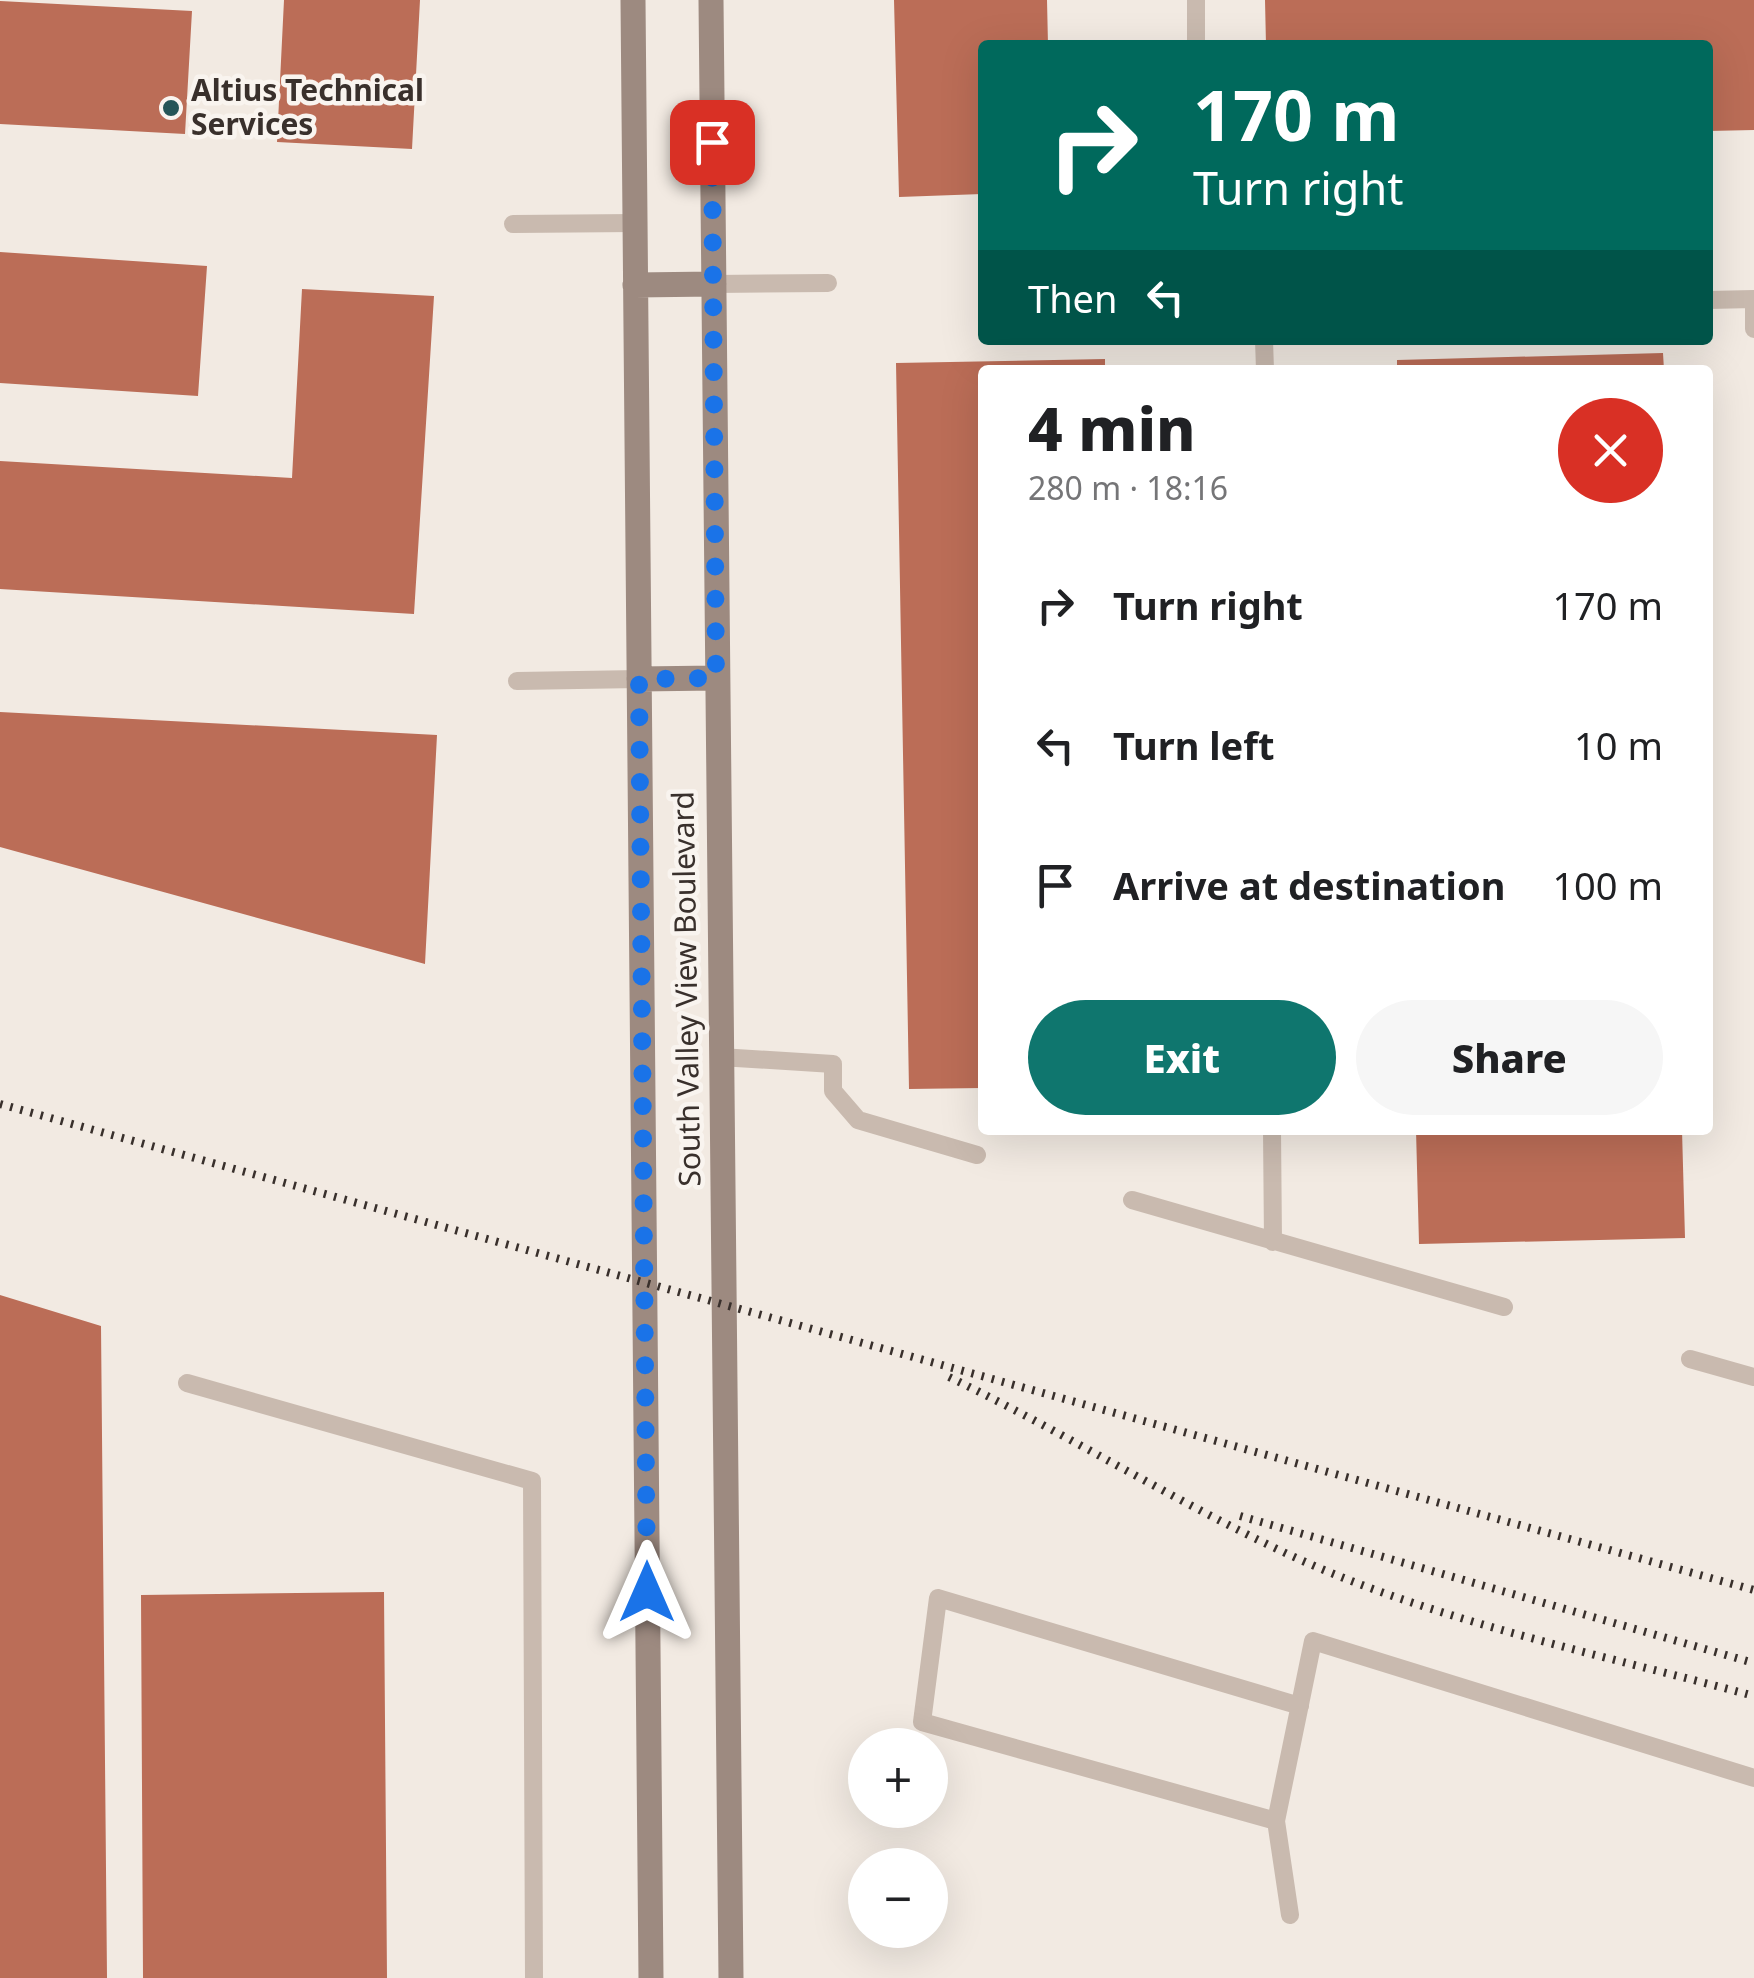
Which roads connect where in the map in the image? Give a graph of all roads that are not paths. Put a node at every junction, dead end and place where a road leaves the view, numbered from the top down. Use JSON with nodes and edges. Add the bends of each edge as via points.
{"nodes":[{"id":1,"x":633,"y":0,"type":"edge"},
{"id":2,"x":711,"y":0,"type":"edge"},
{"id":3,"x":1196,"y":0,"type":"edge"},
{"id":4,"x":1196,"y":40,"type":"edge"},
{"id":5,"x":635,"y":223,"type":"junction"},
{"id":6,"x":513,"y":224,"type":"dead end"},
{"id":7,"x":828,"y":283,"type":"dead end"},
{"id":8,"x":714,"y":284,"type":"junction"},
{"id":9,"x":635,"y":285,"type":"junction"},
{"id":10,"x":1713,"y":300,"type":"edge"},
{"id":11,"x":1754,"y":328,"type":"edge"},
{"id":12,"x":716,"y":678,"type":"junction"},
{"id":13,"x":639,"y":679,"type":"junction"},
{"id":14,"x":517,"y":680,"type":"dead end"},
{"id":15,"x":720,"y":1057,"type":"junction"},
{"id":16,"x":1272,"y":1135,"type":"edge"},
{"id":17,"x":977,"y":1154,"type":"dead end"},
{"id":18,"x":1132,"y":1200,"type":"dead end"},
{"id":19,"x":1273,"y":1242,"type":"junction"},
{"id":20,"x":1504,"y":1307,"type":"dead end"},
{"id":21,"x":1690,"y":1360,"type":"dead end"},
{"id":22,"x":1754,"y":1378,"type":"edge"},
{"id":23,"x":187,"y":1383,"type":"dead end"},
{"id":24,"x":1300,"y":1706,"type":"junction"},
{"id":25,"x":1754,"y":1778,"type":"edge"},
{"id":26,"x":1276,"y":1821,"type":"junction"},
{"id":27,"x":1290,"y":1916,"type":"dead end"},
{"id":28,"x":534,"y":1978,"type":"edge"},
{"id":29,"x":651,"y":1978,"type":"edge"},
{"id":30,"x":731,"y":1978,"type":"edge"}],
"edges":[{"from":1,"to":5,"type":"main road","name":"South Valley View Boulevard"},
{"from":2,"to":8,"type":"main road","name":"South Valley View Boulevard"},
{"from":3,"to":4,"type":"lane"},
{"from":5,"to":6,"type":"lane"},
{"from":5,"to":9,"type":"main road","name":"South Valley View Boulevard"},
{"from":7,"to":8,"type":"lane"},
{"from":8,"to":9,"type":"main road"},
{"from":8,"to":12,"type":"main road","name":"South Valley View Boulevard"},
{"from":9,"to":13,"type":"main road","name":"South Valley View Boulevard"},
{"from":10,"to":11,"type":"lane","via":[[1754,299]]},
{"from":12,"to":13,"type":"main road"},
{"from":12,"to":15,"type":"main road","name":"South Valley View Boulevard"},
{"from":13,"to":14,"type":"lane"},
{"from":13,"to":29,"type":"main road","name":"South Valley View Boulevard"},
{"from":15,"to":17,"type":"lane","via":[[833,1064],[832,1091],[858,1120]]},
{"from":15,"to":30,"type":"main road","name":"South Valley View Boulevard"},
{"from":16,"to":19,"type":"lane"},
{"from":18,"to":19,"type":"lane"},
{"from":19,"to":20,"type":"lane"},
{"from":21,"to":22,"type":"lane"},
{"from":23,"to":28,"type":"lane","via":[[532,1481]]},
{"from":24,"to":25,"type":"lane","via":[[1313,1642]]},
{"from":24,"to":26,"type":"lane"},
{"from":24,"to":26,"type":"lane","via":[[938,1598],[922,1722]]},
{"from":26,"to":27,"type":"lane"}]}
